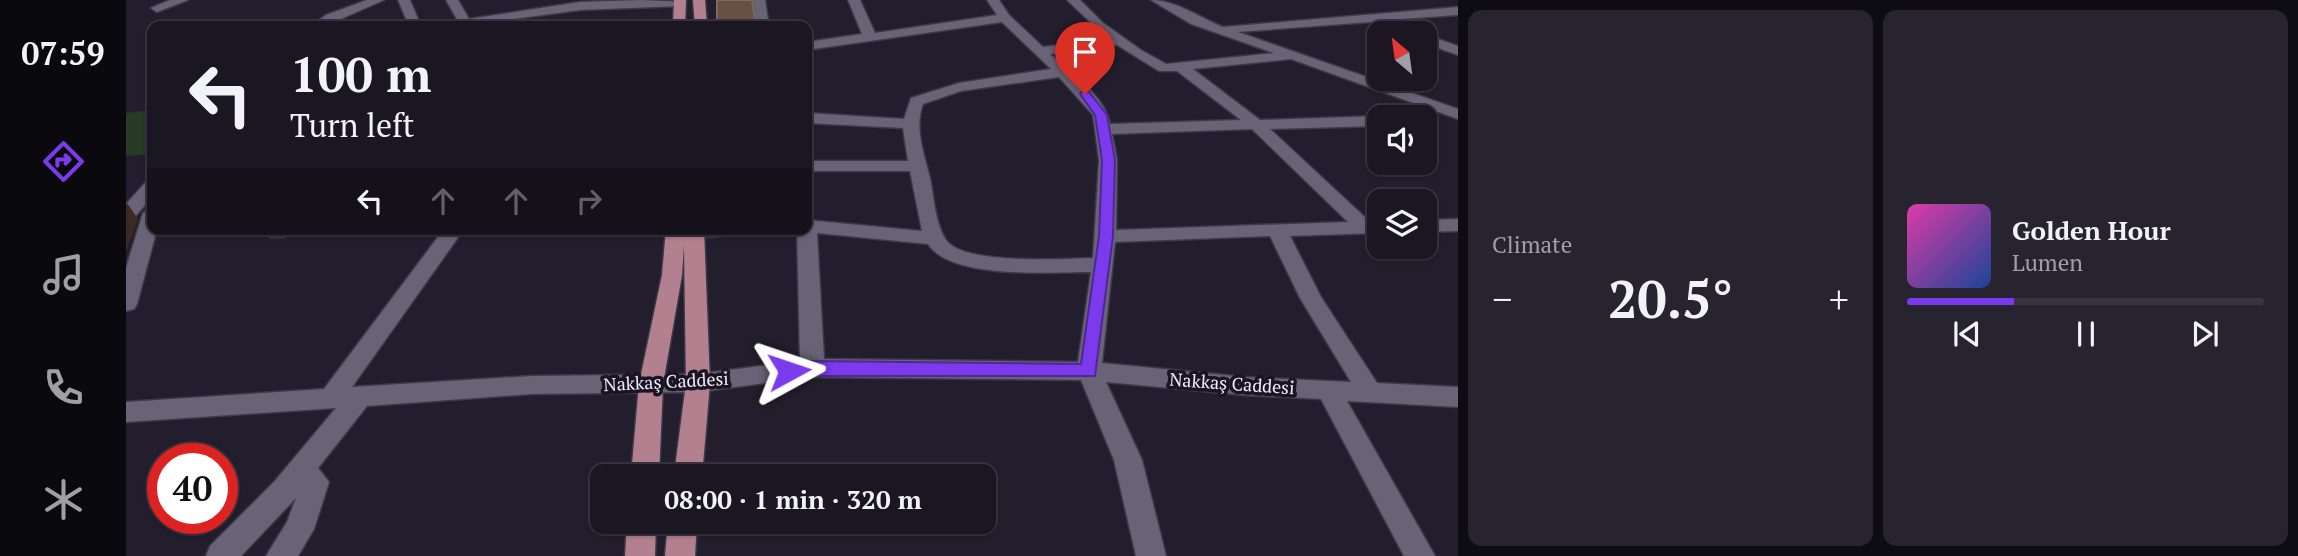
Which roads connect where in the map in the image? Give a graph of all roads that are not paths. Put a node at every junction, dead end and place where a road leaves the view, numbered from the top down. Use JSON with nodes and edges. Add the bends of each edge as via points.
{"nodes":[{"id":1,"x":182,"y":0,"type":"edge"},
{"id":2,"x":378,"y":0,"type":"edge"},
{"id":3,"x":404,"y":0,"type":"edge"},
{"id":4,"x":452,"y":0,"type":"edge"},
{"id":5,"x":699,"y":0,"type":"edge"},
{"id":6,"x":758,"y":0,"type":"edge"},
{"id":7,"x":854,"y":0,"type":"edge"},
{"id":8,"x":993,"y":0,"type":"edge"},
{"id":9,"x":1073,"y":0,"type":"edge"},
{"id":10,"x":1157,"y":0,"type":"edge"},
{"id":11,"x":680,"y":1,"type":"edge"},
{"id":12,"x":157,"y":8,"type":"dead end"},
{"id":13,"x":1458,"y":11,"type":"edge"},
{"id":14,"x":1369,"y":12,"type":"junction"},
{"id":15,"x":1005,"y":18,"type":"junction"},
{"id":16,"x":325,"y":21,"type":"edge"},
{"id":17,"x":413,"y":21,"type":"edge"},
{"id":18,"x":464,"y":21,"type":"edge"},
{"id":19,"x":499,"y":21,"type":"edge"},
{"id":20,"x":679,"y":21,"type":"edge"},
{"id":21,"x":701,"y":21,"type":"edge"},
{"id":22,"x":762,"y":21,"type":"edge"},
{"id":23,"x":1387,"y":21,"type":"edge"},
{"id":24,"x":1223,"y":30,"type":"junction"},
{"id":25,"x":870,"y":37,"type":"junction"},
{"id":26,"x":1120,"y":41,"type":"junction"},
{"id":27,"x":1437,"y":43,"type":"edge"},
{"id":28,"x":812,"y":45,"type":"edge"},
{"id":29,"x":1040,"y":51,"type":"junction"},
{"id":30,"x":1458,"y":51,"type":"edge"},
{"id":31,"x":1292,"y":56,"type":"junction"},
{"id":32,"x":1182,"y":68,"type":"junction"},
{"id":33,"x":1061,"y":72,"type":"junction"},
{"id":34,"x":1458,"y":116,"type":"edge"},
{"id":35,"x":812,"y":118,"type":"edge"},
{"id":36,"x":1437,"y":118,"type":"edge"},
{"id":37,"x":1367,"y":121,"type":"edge"},
{"id":38,"x":912,"y":124,"type":"junction"},
{"id":39,"x":1258,"y":126,"type":"junction"},
{"id":40,"x":1103,"y":129,"type":"junction"},
{"id":41,"x":812,"y":166,"type":"edge"},
{"id":42,"x":918,"y":166,"type":"junction"},
{"id":43,"x":147,"y":192,"type":"edge"},
{"id":44,"x":147,"y":209,"type":"edge"},
{"id":45,"x":126,"y":215,"type":"edge"},
{"id":46,"x":1367,"y":223,"type":"edge"},
{"id":47,"x":1458,"y":225,"type":"edge"},
{"id":48,"x":1437,"y":226,"type":"edge"},
{"id":49,"x":1367,"y":227,"type":"edge"},
{"id":50,"x":812,"y":228,"type":"edge"},
{"id":51,"x":147,"y":230,"type":"edge"},
{"id":52,"x":1277,"y":230,"type":"junction"},
{"id":53,"x":450,"y":235,"type":"edge"},
{"id":54,"x":686,"y":235,"type":"edge"},
{"id":55,"x":688,"y":235,"type":"edge"},
{"id":56,"x":807,"y":235,"type":"edge"},
{"id":57,"x":1106,"y":236,"type":"junction"},
{"id":58,"x":935,"y":239,"type":"junction"},
{"id":59,"x":1103,"y":265,"type":"junction"},
{"id":60,"x":126,"y":303,"type":"edge"},
{"id":61,"x":812,"y":368,"type":"junction"},
{"id":62,"x":1089,"y":371,"type":"junction"},
{"id":63,"x":698,"y":383,"type":"junction"},
{"id":64,"x":651,"y":384,"type":"junction"},
{"id":65,"x":1328,"y":390,"type":"junction"},
{"id":66,"x":1370,"y":392,"type":"junction"},
{"id":67,"x":360,"y":396,"type":"junction"},
{"id":68,"x":1458,"y":397,"type":"edge"},
{"id":69,"x":331,"y":398,"type":"junction"},
{"id":70,"x":126,"y":412,"type":"edge"},
{"id":71,"x":646,"y":464,"type":"edge"},
{"id":72,"x":689,"y":464,"type":"edge"},
{"id":73,"x":301,"y":470,"type":"junction"},
{"id":74,"x":641,"y":534,"type":"edge"},
{"id":75,"x":683,"y":534,"type":"edge"},
{"id":76,"x":221,"y":556,"type":"edge"},
{"id":77,"x":281,"y":556,"type":"edge"},
{"id":78,"x":640,"y":556,"type":"edge"},
{"id":79,"x":680,"y":556,"type":"edge"},
{"id":80,"x":1151,"y":556,"type":"edge"},
{"id":81,"x":1420,"y":556,"type":"edge"}],
"edges":[{"from":1,"to":12,"type":"street"},
{"from":2,"to":16,"type":"street"},
{"from":3,"to":17,"type":"street"},
{"from":4,"to":18,"type":"street"},
{"from":5,"to":21,"type":"main road"},
{"from":6,"to":22,"type":"street"},
{"from":7,"to":25,"type":"street"},
{"from":8,"to":15,"type":"street"},
{"from":9,"to":26,"type":"street"},
{"from":10,"to":24,"type":"street"},
{"from":11,"to":19,"type":"street"},
{"from":11,"to":20,"type":"main road"},
{"from":13,"to":14,"type":"street","via":[[1387,16]]},
{"from":14,"to":23,"type":"street"},
{"from":14,"to":24,"type":"street"},
{"from":15,"to":25,"type":"street"},
{"from":15,"to":29,"type":"street"},
{"from":24,"to":31,"type":"street"},
{"from":25,"to":28,"type":"street"},
{"from":26,"to":29,"type":"street"},
{"from":26,"to":32,"type":"street","via":[[1157,65]]},
{"from":27,"to":30,"type":"street"},
{"from":29,"to":33,"type":"street"},
{"from":31,"to":32,"type":"street"},
{"from":31,"to":34,"type":"street"},
{"from":32,"to":39,"type":"street"},
{"from":33,"to":38,"type":"street","via":[[932,94],[916,101],[910,112]]},
{"from":33,"to":40,"type":"street","via":[[1101,115]]},
{"from":34,"to":36,"type":"street"},
{"from":35,"to":38,"type":"street"},
{"from":37,"to":39,"type":"street"},
{"from":38,"to":42,"type":"street"},
{"from":39,"to":40,"type":"street"},
{"from":39,"to":46,"type":"street"},
{"from":40,"to":57,"type":"street","via":[[1108,160]]},
{"from":41,"to":42,"type":"street"},
{"from":42,"to":58,"type":"street"},
{"from":43,"to":45,"type":"street"},
{"from":44,"to":45,"type":"street"},
{"from":47,"to":48,"type":"street"},
{"from":49,"to":52,"type":"street"},
{"from":50,"to":58,"type":"street"},
{"from":51,"to":60,"type":"street"},
{"from":52,"to":57,"type":"street"},
{"from":52,"to":66,"type":"street","via":[[1311,298]]},
{"from":53,"to":69,"type":"street"},
{"from":54,"to":64,"type":"main road","via":[[672,275]]},
{"from":55,"to":63,"type":"main road"},
{"from":56,"to":61,"type":"street"},
{"from":57,"to":59,"type":"street"},
{"from":58,"to":59,"type":"street","via":[[948,253],[982,261]]},
{"from":59,"to":62,"type":"street"},
{"from":61,"to":62,"type":"street","name":"Nakkaş Caddesi"},
{"from":61,"to":63,"type":"street","name":"Nakkaş Caddesi"},
{"from":62,"to":65,"type":"street","name":"Nakkaş Caddesi"},
{"from":62,"to":80,"type":"street","via":[[1128,460]]},
{"from":63,"to":64,"type":"street","name":"Nakkaş Caddesi"},
{"from":63,"to":72,"type":"main road"},
{"from":64,"to":67,"type":"street","name":"Nakkaş Caddesi","via":[[532,385]]},
{"from":64,"to":71,"type":"main road"},
{"from":65,"to":66,"type":"street","name":"Nakkaş Caddesi"},
{"from":65,"to":81,"type":"street"},
{"from":66,"to":68,"type":"street","name":"Nakkaş Caddesi"},
{"from":67,"to":69,"type":"street","name":"Nakkaş Caddesi"},
{"from":67,"to":73,"type":"street"},
{"from":69,"to":70,"type":"street","name":"Nakkaş Caddesi"},
{"from":73,"to":76,"type":"street"},
{"from":73,"to":77,"type":"street","via":[[314,482],[299,529]]},
{"from":74,"to":78,"type":"main road"},
{"from":75,"to":79,"type":"main road"}]}
